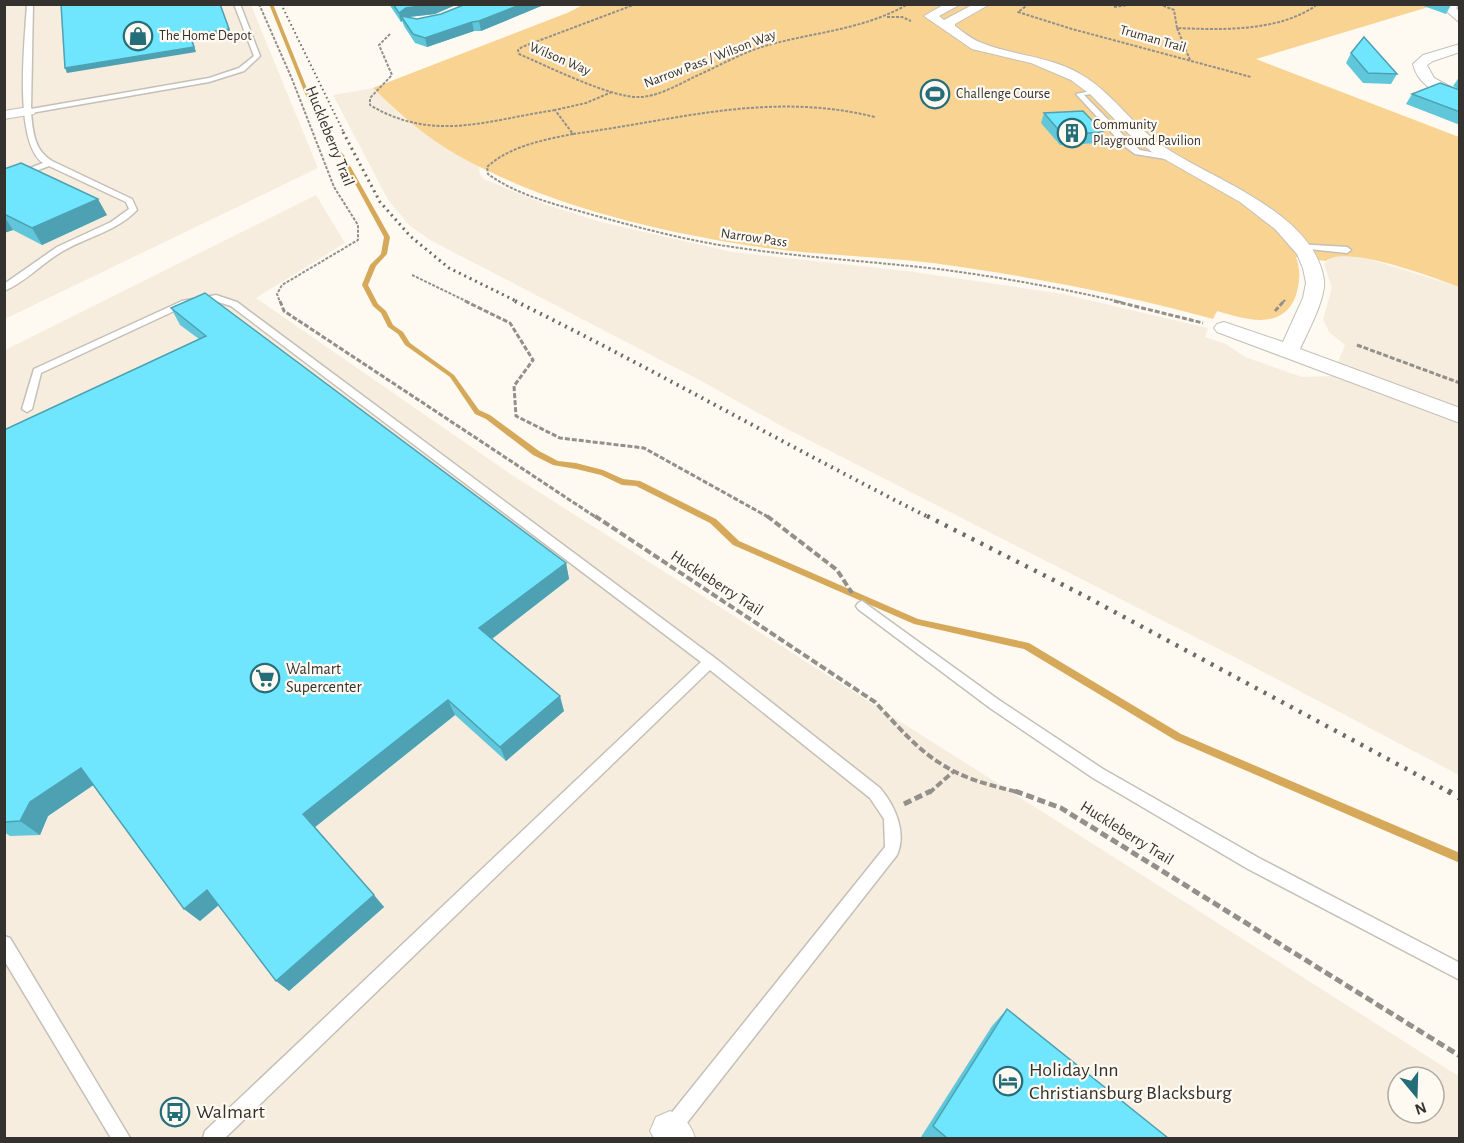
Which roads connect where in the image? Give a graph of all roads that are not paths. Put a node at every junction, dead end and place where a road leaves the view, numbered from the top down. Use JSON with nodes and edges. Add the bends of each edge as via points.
{"nodes":[{"id":1,"x":30,"y":4,"type":"edge"},
{"id":2,"x":237,"y":4,"type":"edge"},
{"id":3,"x":955,"y":4,"type":"edge"},
{"id":4,"x":984,"y":4,"type":"edge"},
{"id":5,"x":1453,"y":4,"type":"edge"},
{"id":6,"x":1460,"y":19,"type":"edge"},
{"id":7,"x":949,"y":26,"type":"junction"},
{"id":8,"x":1460,"y":48,"type":"edge"},
{"id":9,"x":1460,"y":97,"type":"edge"},
{"id":10,"x":29,"y":111,"type":"junction"},
{"id":11,"x":4,"y":115,"type":"edge"},
{"id":12,"x":49,"y":163,"type":"junction"},
{"id":13,"x":4,"y":181,"type":"edge"},
{"id":14,"x":1299,"y":246,"type":"junction"},
{"id":15,"x":1347,"y":250,"type":"dead end"},
{"id":16,"x":4,"y":288,"type":"edge"},
{"id":17,"x":1291,"y":346,"type":"junction"},
{"id":18,"x":1460,"y":401,"type":"edge"},
{"id":19,"x":27,"y":409,"type":"dead end"},
{"id":20,"x":1460,"y":416,"type":"edge"},
{"id":21,"x":861,"y":606,"type":"road end"},
{"id":22,"x":710,"y":663,"type":"junction"},
{"id":23,"x":4,"y":944,"type":"edge"},
{"id":24,"x":1460,"y":972,"type":"edge"},
{"id":25,"x":670,"y":1136,"type":"edge"},
{"id":26,"x":121,"y":1138,"type":"edge"},
{"id":27,"x":212,"y":1138,"type":"edge"}],
"edges":[{"from":1,"to":10,"type":"lane"},
{"from":2,"to":10,"type":"lane","via":[[257,56],[250,65],[209,80]]},
{"from":3,"to":7,"type":"street","via":[[930,16]]},
{"from":4,"to":7,"type":"street","via":[[954,19]]},
{"from":5,"to":6,"type":"street","via":[[1450,9]]},
{"from":7,"to":14,"type":"street","via":[[977,46],[1035,60],[1076,77],[1169,158],[1246,199],[1281,225]]},
{"from":8,"to":9,"type":"street","via":[[1420,64],[1420,70],[1434,85]]},
{"from":10,"to":11,"type":"street"},
{"from":10,"to":12,"type":"lane","via":[[33,143]]},
{"from":12,"to":13,"type":"lane"},
{"from":12,"to":16,"type":"lane","via":[[129,201],[133,210],[121,221],[51,254]]},
{"from":14,"to":15,"type":"lane"},
{"from":14,"to":17,"type":"street","via":[[1312,268],[1315,283]]},
{"from":17,"to":18,"type":"street"},
{"from":17,"to":20,"type":"street"},
{"from":19,"to":22,"type":"lane","via":[[37,371],[185,303],[216,298],[234,304]]},
{"from":21,"to":24,"type":"lane","via":[[981,696],[1131,794],[1297,888]]},
{"from":22,"to":25,"type":"lane","via":[[875,793],[890,810],[894,828],[892,850]]},
{"from":22,"to":27,"type":"lane"},
{"from":23,"to":26,"type":"lane"}]}
